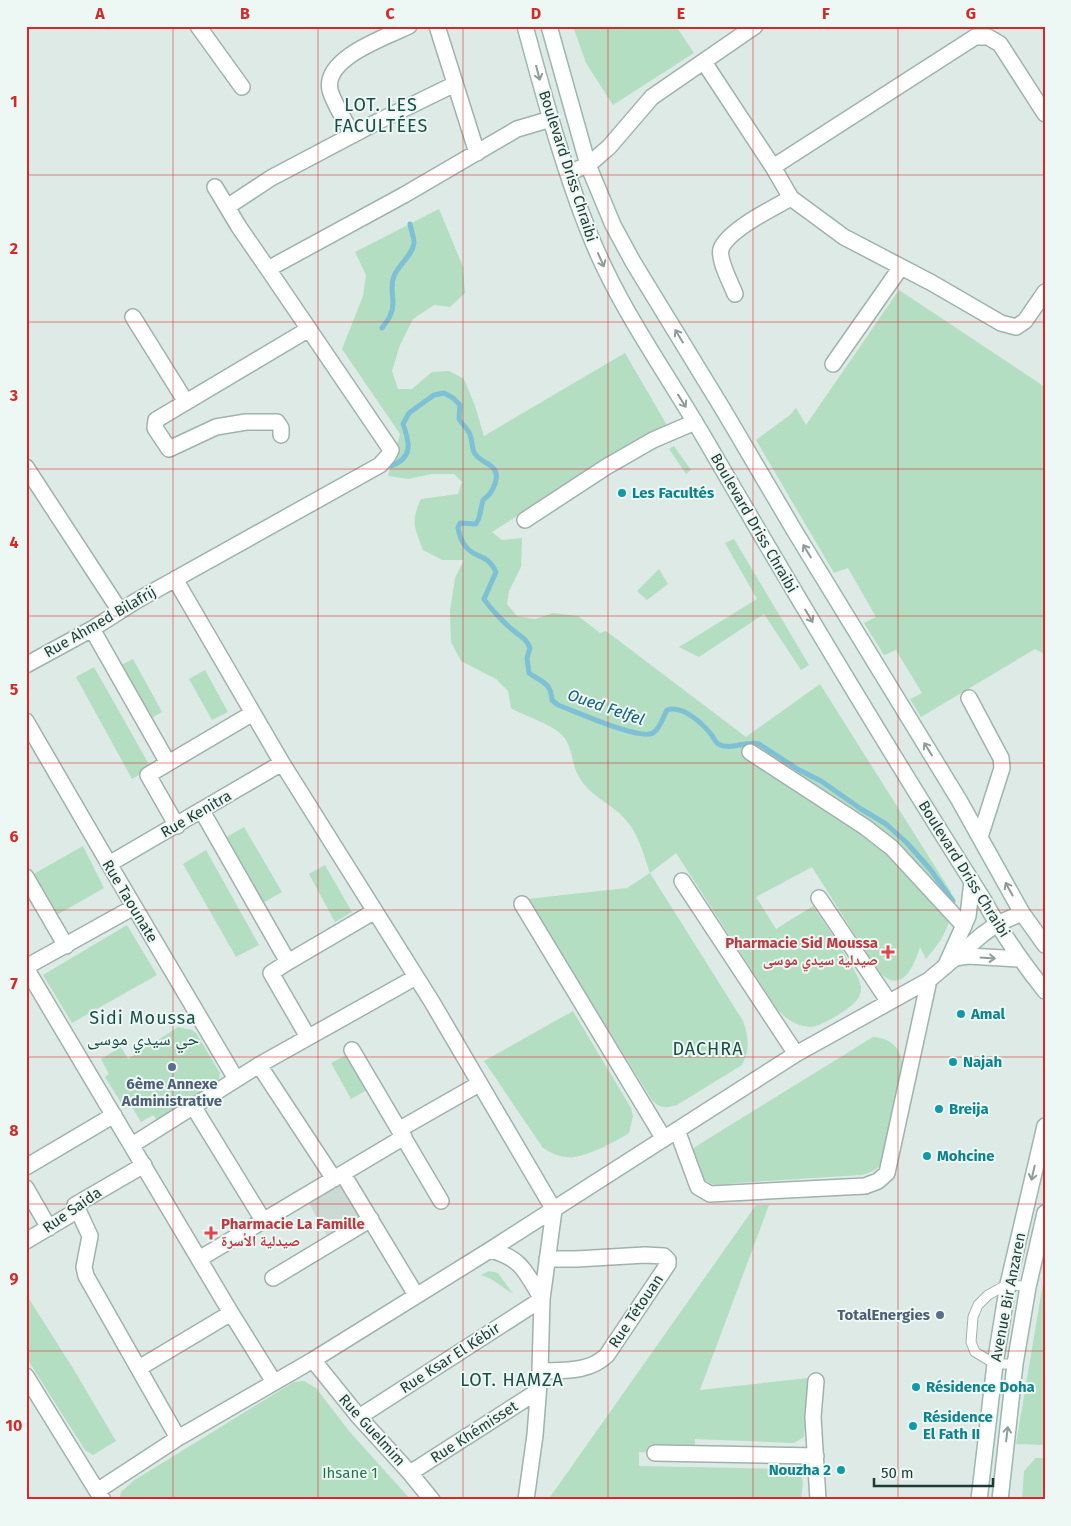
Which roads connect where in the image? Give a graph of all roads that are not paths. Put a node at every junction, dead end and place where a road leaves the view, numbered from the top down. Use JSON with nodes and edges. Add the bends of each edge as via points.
{"nodes":[{"id":1,"x":198,"y":26,"type":"edge"},
{"id":2,"x":409,"y":26,"type":"edge"},
{"id":3,"x":437,"y":26,"type":"edge"},
{"id":4,"x":526,"y":26,"type":"edge"},
{"id":5,"x":548,"y":26,"type":"edge"},
{"id":6,"x":755,"y":26,"type":"edge"},
{"id":7,"x":704,"y":62,"type":"junction"},
{"id":8,"x":455,"y":84,"type":"junction"},
{"id":9,"x":242,"y":87,"type":"dead end"},
{"id":10,"x":1045,"y":114,"type":"edge"},
{"id":11,"x":551,"y":119,"type":"junction"},
{"id":12,"x":353,"y":135,"type":"junction"},
{"id":13,"x":476,"y":153,"type":"junction"},
{"id":14,"x":588,"y":165,"type":"junction"},
{"id":15,"x":773,"y":167,"type":"junction"},
{"id":16,"x":568,"y":173,"type":"junction"},
{"id":17,"x":215,"y":187,"type":"dead end"},
{"id":18,"x":791,"y":198,"type":"junction"},
{"id":19,"x":227,"y":207,"type":"junction"},
{"id":20,"x":901,"y":267,"type":"junction"},
{"id":21,"x":268,"y":269,"type":"junction"},
{"id":22,"x":1045,"y":292,"type":"edge"},
{"id":23,"x":735,"y":294,"type":"dead end"},
{"id":24,"x":133,"y":317,"type":"dead end"},
{"id":25,"x":309,"y":329,"type":"junction"},
{"id":26,"x":833,"y":364,"type":"dead end"},
{"id":27,"x":186,"y":402,"type":"junction"},
{"id":28,"x":695,"y":422,"type":"junction"},
{"id":29,"x":281,"y":435,"type":"dead end"},
{"id":30,"x":26,"y":466,"type":"edge"},
{"id":31,"x":525,"y":520,"type":"dead end"},
{"id":32,"x":175,"y":579,"type":"junction"},
{"id":33,"x":120,"y":611,"type":"junction"},
{"id":34,"x":92,"y":629,"type":"junction"},
{"id":35,"x":26,"y":665,"type":"edge"},
{"id":36,"x":970,"y":698,"type":"dead end"},
{"id":37,"x":253,"y":714,"type":"junction"},
{"id":38,"x":26,"y":721,"type":"edge"},
{"id":39,"x":750,"y":752,"type":"dead end"},
{"id":40,"x":168,"y":763,"type":"junction"},
{"id":41,"x":282,"y":763,"type":"junction"},
{"id":42,"x":202,"y":811,"type":"junction"},
{"id":43,"x":177,"y":826,"type":"junction"},
{"id":44,"x":980,"y":837,"type":"junction"},
{"id":45,"x":109,"y":864,"type":"junction"},
{"id":46,"x":26,"y":876,"type":"edge"},
{"id":47,"x":682,"y":881,"type":"dead end"},
{"id":48,"x":972,"y":881,"type":"junction"},
{"id":49,"x":819,"y":898,"type":"dead end"},
{"id":50,"x":522,"y":904,"type":"dead end"},
{"id":51,"x":134,"y":907,"type":"junction"},
{"id":52,"x":375,"y":911,"type":"junction"},
{"id":53,"x":1022,"y":913,"type":"junction"},
{"id":54,"x":997,"y":924,"type":"junction"},
{"id":55,"x":964,"y":926,"type":"junction"},
{"id":56,"x":1042,"y":939,"type":"edge"},
{"id":57,"x":66,"y":946,"type":"junction"},
{"id":58,"x":1020,"y":959,"type":"junction"},
{"id":59,"x":951,"y":961,"type":"junction"},
{"id":60,"x":288,"y":962,"type":"junction"},
{"id":61,"x":26,"y":968,"type":"edge"},
{"id":62,"x":416,"y":977,"type":"junction"},
{"id":63,"x":929,"y":980,"type":"junction"},
{"id":64,"x":1045,"y":991,"type":"edge"},
{"id":65,"x":890,"y":1002,"type":"junction"},
{"id":66,"x":308,"y":1038,"type":"junction"},
{"id":67,"x":352,"y":1050,"type":"dead end"},
{"id":68,"x":796,"y":1054,"type":"junction"},
{"id":69,"x":259,"y":1065,"type":"junction"},
{"id":70,"x":236,"y":1079,"type":"junction"},
{"id":71,"x":479,"y":1084,"type":"junction"},
{"id":72,"x":194,"y":1106,"type":"junction"},
{"id":73,"x":114,"y":1115,"type":"junction"},
{"id":74,"x":1045,"y":1126,"type":"edge"},
{"id":75,"x":677,"y":1130,"type":"junction"},
{"id":76,"x":402,"y":1133,"type":"junction"},
{"id":77,"x":664,"y":1139,"type":"junction"},
{"id":78,"x":132,"y":1145,"type":"junction"},
{"id":79,"x":144,"y":1165,"type":"junction"},
{"id":80,"x":26,"y":1168,"type":"edge"},
{"id":81,"x":338,"y":1176,"type":"junction"},
{"id":82,"x":26,"y":1188,"type":"edge"},
{"id":83,"x":441,"y":1201,"type":"dead end"},
{"id":84,"x":78,"y":1210,"type":"junction"},
{"id":85,"x":554,"y":1210,"type":"junction"},
{"id":86,"x":1045,"y":1213,"type":"edge"},
{"id":87,"x":371,"y":1219,"type":"junction"},
{"id":88,"x":263,"y":1220,"type":"junction"},
{"id":89,"x":49,"y":1228,"type":"junction"},
{"id":90,"x":26,"y":1241,"type":"edge"},
{"id":91,"x":490,"y":1250,"type":"junction"},
{"id":92,"x":199,"y":1259,"type":"junction"},
{"id":93,"x":547,"y":1259,"type":"junction"},
{"id":94,"x":272,"y":1278,"type":"dead end"},
{"id":95,"x":1008,"y":1284,"type":"junction"},
{"id":96,"x":1028,"y":1287,"type":"junction"},
{"id":97,"x":416,"y":1294,"type":"junction"},
{"id":98,"x":542,"y":1299,"type":"junction"},
{"id":99,"x":231,"y":1313,"type":"junction"},
{"id":100,"x":313,"y":1360,"type":"junction"},
{"id":101,"x":995,"y":1364,"type":"junction"},
{"id":102,"x":1014,"y":1364,"type":"junction"},
{"id":103,"x":139,"y":1368,"type":"junction"},
{"id":104,"x":540,"y":1371,"type":"junction"},
{"id":105,"x":26,"y":1376,"type":"edge"},
{"id":106,"x":816,"y":1381,"type":"dead end"},
{"id":107,"x":274,"y":1382,"type":"junction"},
{"id":108,"x":538,"y":1390,"type":"junction"},
{"id":109,"x":359,"y":1417,"type":"junction"},
{"id":110,"x":178,"y":1438,"type":"junction"},
{"id":111,"x":655,"y":1453,"type":"dead end"},
{"id":112,"x":816,"y":1456,"type":"junction"},
{"id":113,"x":410,"y":1473,"type":"junction"},
{"id":114,"x":100,"y":1495,"type":"edge"},
{"id":115,"x":432,"y":1500,"type":"edge"},
{"id":116,"x":526,"y":1500,"type":"edge"},
{"id":117,"x":818,"y":1500,"type":"edge"},
{"id":118,"x":979,"y":1500,"type":"edge"},
{"id":119,"x":1000,"y":1500,"type":"edge"}],
"edges":[{"from":1,"to":9,"type":"street"},
{"from":2,"to":12,"type":"street","via":[[347,56],[332,72],[330,91]]},
{"from":3,"to":8,"type":"street"},
{"from":4,"to":11,"type":"street","name":"Boulevard Driss Chraibi","one_way":true},
{"from":5,"to":14,"type":"street","name":"Boulevard Driss Chraibi"},
{"from":6,"to":7,"type":"street"},
{"from":7,"to":14,"type":"street","via":[[652,97],[609,147]]},
{"from":7,"to":15,"type":"street"},
{"from":8,"to":12,"type":"street"},
{"from":8,"to":13,"type":"street"},
{"from":10,"to":15,"type":"street","via":[[1000,44],[988,37],[975,37]]},
{"from":11,"to":13,"type":"street","via":[[517,129]]},
{"from":11,"to":16,"type":"street","name":"Boulevard Driss Chraibi"},
{"from":12,"to":19,"type":"street","via":[[271,178]]},
{"from":13,"to":21,"type":"street"},
{"from":14,"to":16,"type":"street"},
{"from":44,"to":14,"type":"street","name":"Boulevard Driss Chraibi","one_way":true,"via":[[634,263],[613,226]]},
{"from":15,"to":18,"type":"street"},
{"from":16,"to":28,"type":"street","name":"Boulevard Driss Chraibi","one_way":true,"via":[[606,272]]},
{"from":17,"to":19,"type":"street"},
{"from":18,"to":20,"type":"street","via":[[844,237]]},
{"from":18,"to":23,"type":"street","via":[[742,226],[721,250],[721,261]]},
{"from":19,"to":21,"type":"street"},
{"from":20,"to":22,"type":"street","via":[[1001,323],[1016,327],[1025,321]]},
{"from":20,"to":26,"type":"street"},
{"from":21,"to":25,"type":"street"},
{"from":24,"to":27,"type":"street"},
{"from":25,"to":27,"type":"street"},
{"from":25,"to":32,"type":"street","name":"Rue Ahmed Bilafrij","via":[[391,450],[388,456],[380,465]]},
{"from":27,"to":29,"type":"street","via":[[156,420],[156,428],[169,449],[216,427],[246,422],[277,422]]},
{"from":28,"to":31,"type":"street","via":[[653,440],[606,467]]},
{"from":28,"to":48,"type":"street","name":"Boulevard Driss Chraibi","one_way":true},
{"from":30,"to":33,"type":"street"},
{"from":32,"to":33,"type":"street","name":"Rue Ahmed Bilafrij"},
{"from":32,"to":37,"type":"street"},
{"from":33,"to":34,"type":"street","name":"Rue Ahmed Bilafrij"},
{"from":34,"to":35,"type":"street","name":"Rue Ahmed Bilafrij"},
{"from":34,"to":40,"type":"street"},
{"from":36,"to":44,"type":"street","via":[[1002,758],[1002,768]]},
{"from":37,"to":40,"type":"street"},
{"from":37,"to":41,"type":"street"},
{"from":38,"to":45,"type":"street","name":"Rue Taounate"},
{"from":39,"to":55,"type":"street","via":[[892,848]]},
{"from":40,"to":43,"type":"street","via":[[148,774]]},
{"from":41,"to":42,"type":"street","name":"Rue Kenitra"},
{"from":41,"to":52,"type":"street"},
{"from":42,"to":43,"type":"street","name":"Rue Kenitra"},
{"from":42,"to":60,"type":"street"},
{"from":43,"to":45,"type":"street","name":"Rue Kenitra"},
{"from":53,"to":44,"type":"street","name":"Boulevard Driss Chraibi","one_way":true},
{"from":45,"to":51,"type":"street","name":"Rue Taounate"},
{"from":46,"to":57,"type":"street"},
{"from":47,"to":68,"type":"street"},
{"from":48,"to":54,"type":"street","name":"Boulevard Driss Chraibi"},
{"from":48,"to":55,"type":"street"},
{"from":49,"to":65,"type":"street"},
{"from":50,"to":77,"type":"street"},
{"from":51,"to":57,"type":"street"},
{"from":51,"to":70,"type":"street","name":"Rue Taounate"},
{"from":52,"to":60,"type":"street"},
{"from":52,"to":62,"type":"street"},
{"from":53,"to":54,"type":"street"},
{"from":53,"to":56,"type":"street","name":"Boulevard Driss Chraibi"},
{"from":54,"to":58,"type":"street","name":"Boulevard Driss Chraibi"},
{"from":54,"to":59,"type":"street"},
{"from":55,"to":59,"type":"street"},
{"from":57,"to":61,"type":"street"},
{"from":59,"to":58,"type":"street","one_way":true,"via":[[968,956]]},
{"from":58,"to":64,"type":"street","name":"Boulevard Driss Chraibi"},
{"from":59,"to":63,"type":"street"},
{"from":60,"to":66,"type":"street","via":[[271,973]]},
{"from":61,"to":73,"type":"street"},
{"from":62,"to":66,"type":"street"},
{"from":62,"to":71,"type":"street"},
{"from":63,"to":65,"type":"street"},
{"from":63,"to":75,"type":"street","via":[[887,1173],[878,1181],[865,1186],[710,1194],[698,1187]]},
{"from":65,"to":68,"type":"street"},
{"from":66,"to":69,"type":"street"},
{"from":67,"to":76,"type":"street"},
{"from":68,"to":75,"type":"street"},
{"from":69,"to":70,"type":"street"},
{"from":69,"to":81,"type":"street"},
{"from":70,"to":72,"type":"street"},
{"from":71,"to":76,"type":"street"},
{"from":71,"to":85,"type":"street"},
{"from":72,"to":78,"type":"street"},
{"from":72,"to":88,"type":"street"},
{"from":73,"to":78,"type":"street"},
{"from":73,"to":80,"type":"street"},
{"from":74,"to":95,"type":"street","name":"Avenue Bir Anzaren","one_way":true},
{"from":75,"to":77,"type":"street"},
{"from":76,"to":81,"type":"street"},
{"from":76,"to":83,"type":"street"},
{"from":77,"to":85,"type":"street"},
{"from":78,"to":79,"type":"street"},
{"from":79,"to":84,"type":"street","name":"Rue Saida","via":[[75,1205]]},
{"from":79,"to":92,"type":"street"},
{"from":81,"to":87,"type":"street"},
{"from":81,"to":88,"type":"street"},
{"from":82,"to":89,"type":"street"},
{"from":84,"to":89,"type":"street","name":"Rue Saida"},
{"from":84,"to":103,"type":"street","via":[[90,1236],[84,1267],[86,1276]]},
{"from":85,"to":91,"type":"street"},
{"from":85,"to":93,"type":"street"},
{"from":86,"to":96,"type":"street","name":"Avenue Bir Anzaren"},
{"from":87,"to":94,"type":"street"},
{"from":87,"to":97,"type":"street"},
{"from":88,"to":92,"type":"street"},
{"from":89,"to":90,"type":"street","name":"Rue Saida"},
{"from":91,"to":97,"type":"street"},
{"from":91,"to":98,"type":"street","via":[[514,1259]]},
{"from":92,"to":99,"type":"street"},
{"from":93,"to":98,"type":"street"},
{"from":93,"to":104,"type":"street","name":"Rue Tétouan","via":[[651,1255],[664,1256],[668,1264],[600,1362],[584,1368]]},
{"from":95,"to":96,"type":"lane"},
{"from":95,"to":101,"type":"street","name":"Avenue Bir Anzaren"},
{"from":95,"to":101,"type":"lane","via":[[978,1304],[973,1317],[971,1342],[975,1352]]},
{"from":96,"to":102,"type":"street","name":"Avenue Bir Anzaren"},
{"from":97,"to":100,"type":"street"},
{"from":98,"to":104,"type":"street"},
{"from":98,"to":109,"type":"street","name":"Rue Ksar El Kébir"},
{"from":99,"to":103,"type":"street"},
{"from":99,"to":107,"type":"street"},
{"from":100,"to":107,"type":"street"},
{"from":100,"to":109,"type":"street","name":"Rue Guelmim"},
{"from":101,"to":102,"type":"lane"},
{"from":101,"to":118,"type":"street","name":"Avenue Bir Anzaren"},
{"from":119,"to":102,"type":"street","name":"Avenue Bir Anzaren","one_way":true},
{"from":103,"to":110,"type":"street"},
{"from":104,"to":108,"type":"street"},
{"from":105,"to":114,"type":"street"},
{"from":106,"to":112,"type":"street","via":[[813,1417]]},
{"from":107,"to":110,"type":"street"},
{"from":108,"to":113,"type":"street","name":"Rue Khémisset"},
{"from":108,"to":116,"type":"street"},
{"from":109,"to":113,"type":"street","name":"Rue Guelmim"},
{"from":110,"to":114,"type":"street"},
{"from":111,"to":112,"type":"street"},
{"from":112,"to":117,"type":"street"},
{"from":113,"to":115,"type":"street","name":"Rue Guelmim"}]}
